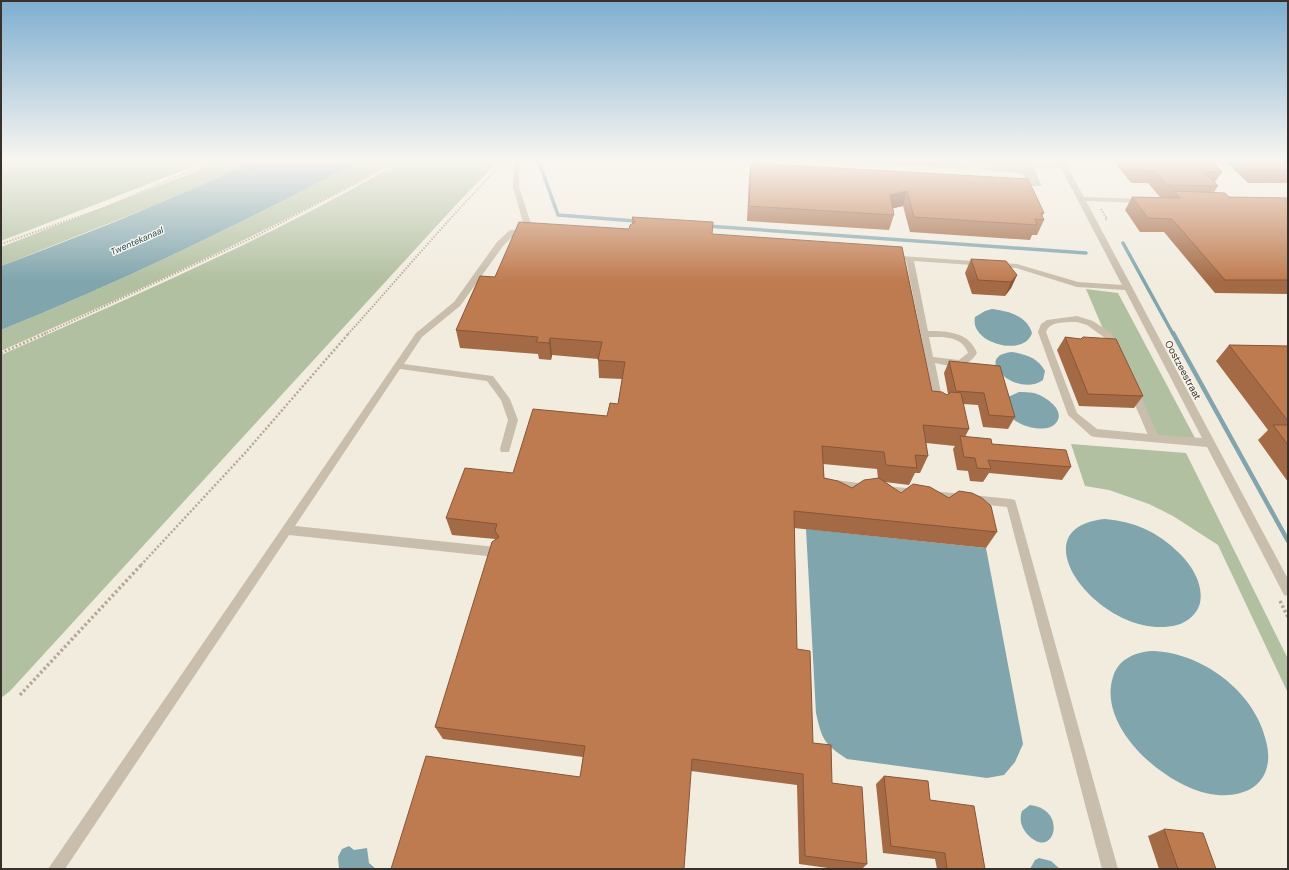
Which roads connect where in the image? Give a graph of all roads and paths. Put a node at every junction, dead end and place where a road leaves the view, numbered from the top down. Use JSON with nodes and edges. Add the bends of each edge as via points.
{"nodes":[{"id":1,"x":1082,"y":199,"type":"edge"},
{"id":2,"x":125,"y":200,"type":"edge"},
{"id":3,"x":328,"y":200,"type":"edge"},
{"id":4,"x":467,"y":200,"type":"edge"},
{"id":5,"x":520,"y":200,"type":"edge"},
{"id":6,"x":1102,"y":200,"type":"edge"},
{"id":7,"x":1149,"y":201,"type":"edge"},
{"id":8,"x":530,"y":233,"type":"junction"},
{"id":9,"x":544,"y":233,"type":"edge"},
{"id":10,"x":1,"y":244,"type":"edge"},
{"id":11,"x":878,"y":256,"type":"edge"},
{"id":12,"x":909,"y":258,"type":"junction"},
{"id":13,"x":1127,"y":288,"type":"junction"},
{"id":14,"x":924,"y":334,"type":"junction"},
{"id":15,"x":1,"y":353,"type":"edge"},
{"id":16,"x":929,"y":359,"type":"junction"},
{"id":17,"x":398,"y":366,"type":"junction"},
{"id":18,"x":939,"y":407,"type":"edge"},
{"id":19,"x":1155,"y":438,"type":"junction"},
{"id":20,"x":1210,"y":443,"type":"junction"},
{"id":21,"x":504,"y":449,"type":"dead end"},
{"id":22,"x":830,"y":484,"type":"edge"},
{"id":23,"x":286,"y":530,"type":"junction"},
{"id":24,"x":496,"y":552,"type":"edge"},
{"id":25,"x":1288,"y":591,"type":"edge"},
{"id":26,"x":20,"y":695,"type":"dead end"},
{"id":27,"x":56,"y":869,"type":"edge"},
{"id":28,"x":1110,"y":869,"type":"edge"}],
"edges":[{"from":1,"to":13,"type":"street","name":"Oostzeestraat"},
{"from":2,"to":10,"type":"path"},
{"from":3,"to":15,"type":"path","via":[[216,256]]},
{"from":4,"to":26,"type":"path","via":[[245,452]]},
{"from":5,"to":8,"type":"street"},
{"from":6,"to":7,"type":"street"},
{"from":8,"to":9,"type":"street"},
{"from":8,"to":17,"type":"street","via":[[513,232],[500,244],[457,304],[419,334]]},
{"from":11,"to":12,"type":"street"},
{"from":12,"to":13,"type":"street","via":[[1017,266],[1077,284]]},
{"from":12,"to":14,"type":"street"},
{"from":13,"to":20,"type":"street","name":"Oostzeestraat"},
{"from":14,"to":16,"type":"street"},
{"from":14,"to":16,"type":"street","via":[[957,337],[969,344],[973,353],[963,362],[948,363]]},
{"from":16,"to":18,"type":"street"},
{"from":17,"to":21,"type":"street","via":[[490,378],[505,399],[514,420]]},
{"from":17,"to":23,"type":"street"},
{"from":19,"to":19,"type":"street","via":[[1109,336],[1096,326],[1077,319],[1054,321],[1044,326],[1042,332],[1073,415],[1095,433]]},
{"from":19,"to":20,"type":"street"},
{"from":20,"to":25,"type":"street","name":"Oostzeestraat"},
{"from":22,"to":28,"type":"street","via":[[1011,503]]},
{"from":23,"to":24,"type":"street"},
{"from":23,"to":27,"type":"street"}]}
